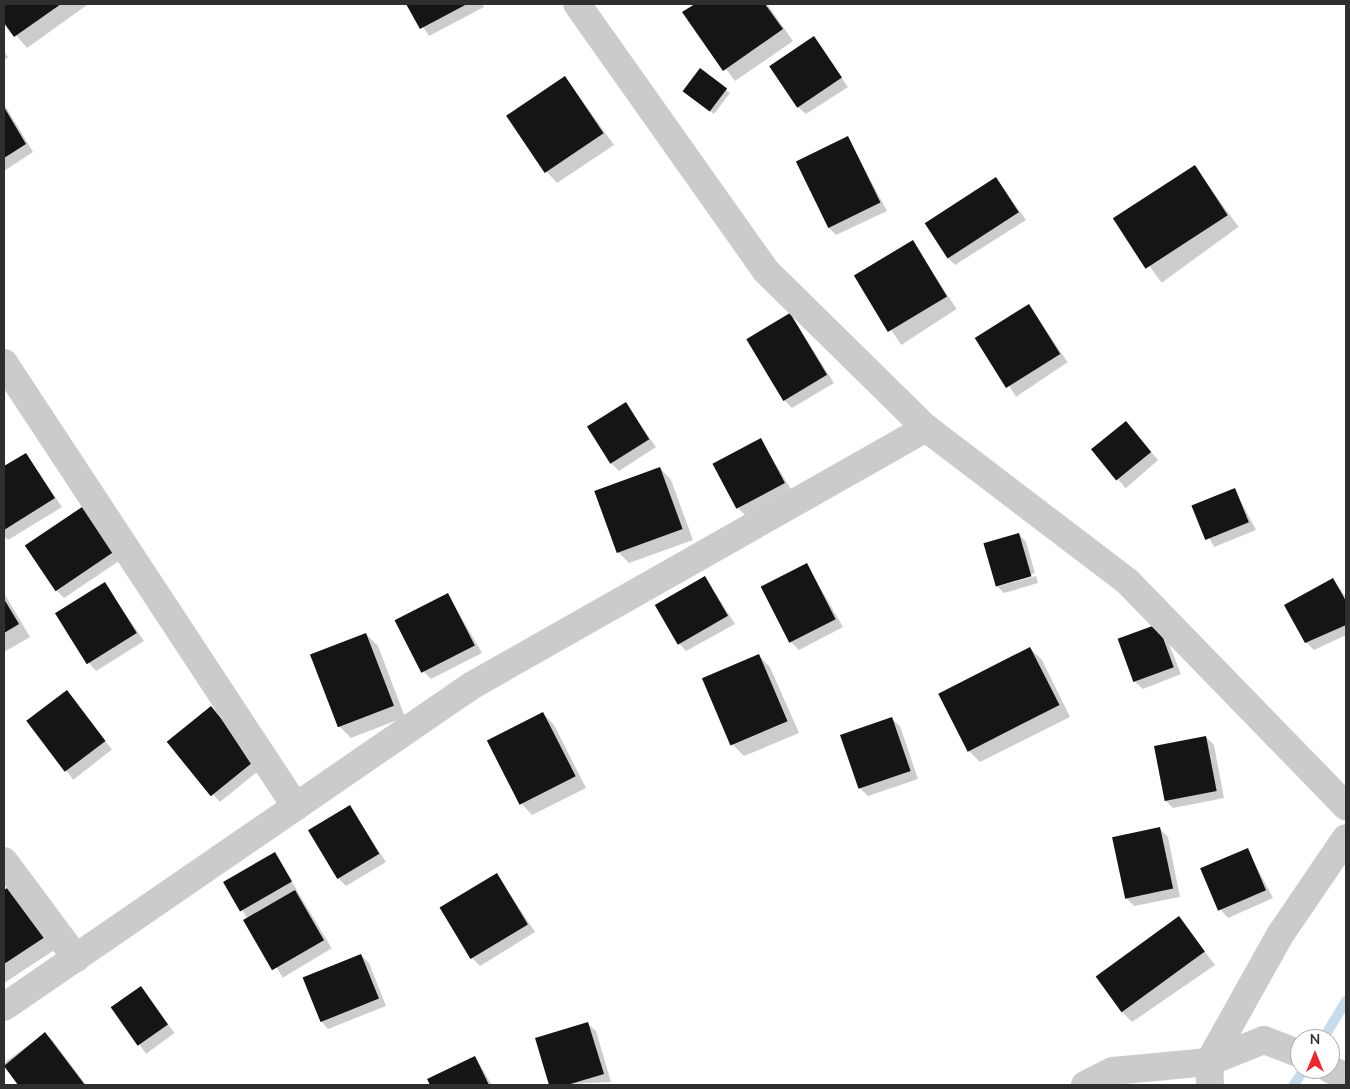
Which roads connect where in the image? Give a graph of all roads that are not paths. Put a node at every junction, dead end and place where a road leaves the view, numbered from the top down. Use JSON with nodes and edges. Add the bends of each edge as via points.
{"nodes":[{"id":1,"x":576,"y":4,"type":"edge"},
{"id":2,"x":4,"y":363,"type":"edge"},
{"id":3,"x":926,"y":428,"type":"junction"},
{"id":4,"x":1346,"y":806,"type":"edge"},
{"id":5,"x":296,"y":807,"type":"junction"},
{"id":6,"x":1346,"y":838,"type":"edge"},
{"id":7,"x":4,"y":861,"type":"edge"},
{"id":8,"x":76,"y":958,"type":"junction"},
{"id":9,"x":4,"y":1007,"type":"edge"},
{"id":10,"x":1290,"y":1050,"type":"edge"},
{"id":11,"x":1209,"y":1074,"type":"edge"},
{"id":12,"x":1085,"y":1085,"type":"edge"}],
"edges":[{"from":1,"to":3,"type":"street","via":[[765,270]]},
{"from":2,"to":5,"type":"street"},
{"from":3,"to":4,"type":"street","via":[[1128,582]]},
{"from":3,"to":5,"type":"street","via":[[471,686]]},
{"from":5,"to":8,"type":"street"},
{"from":6,"to":11,"type":"street","via":[[1280,935]]},
{"from":7,"to":8,"type":"street"},
{"from":8,"to":9,"type":"street"},
{"from":10,"to":11,"type":"street","via":[[1264,1040]]},
{"from":11,"to":12,"type":"street","via":[[1113,1071]]}]}
